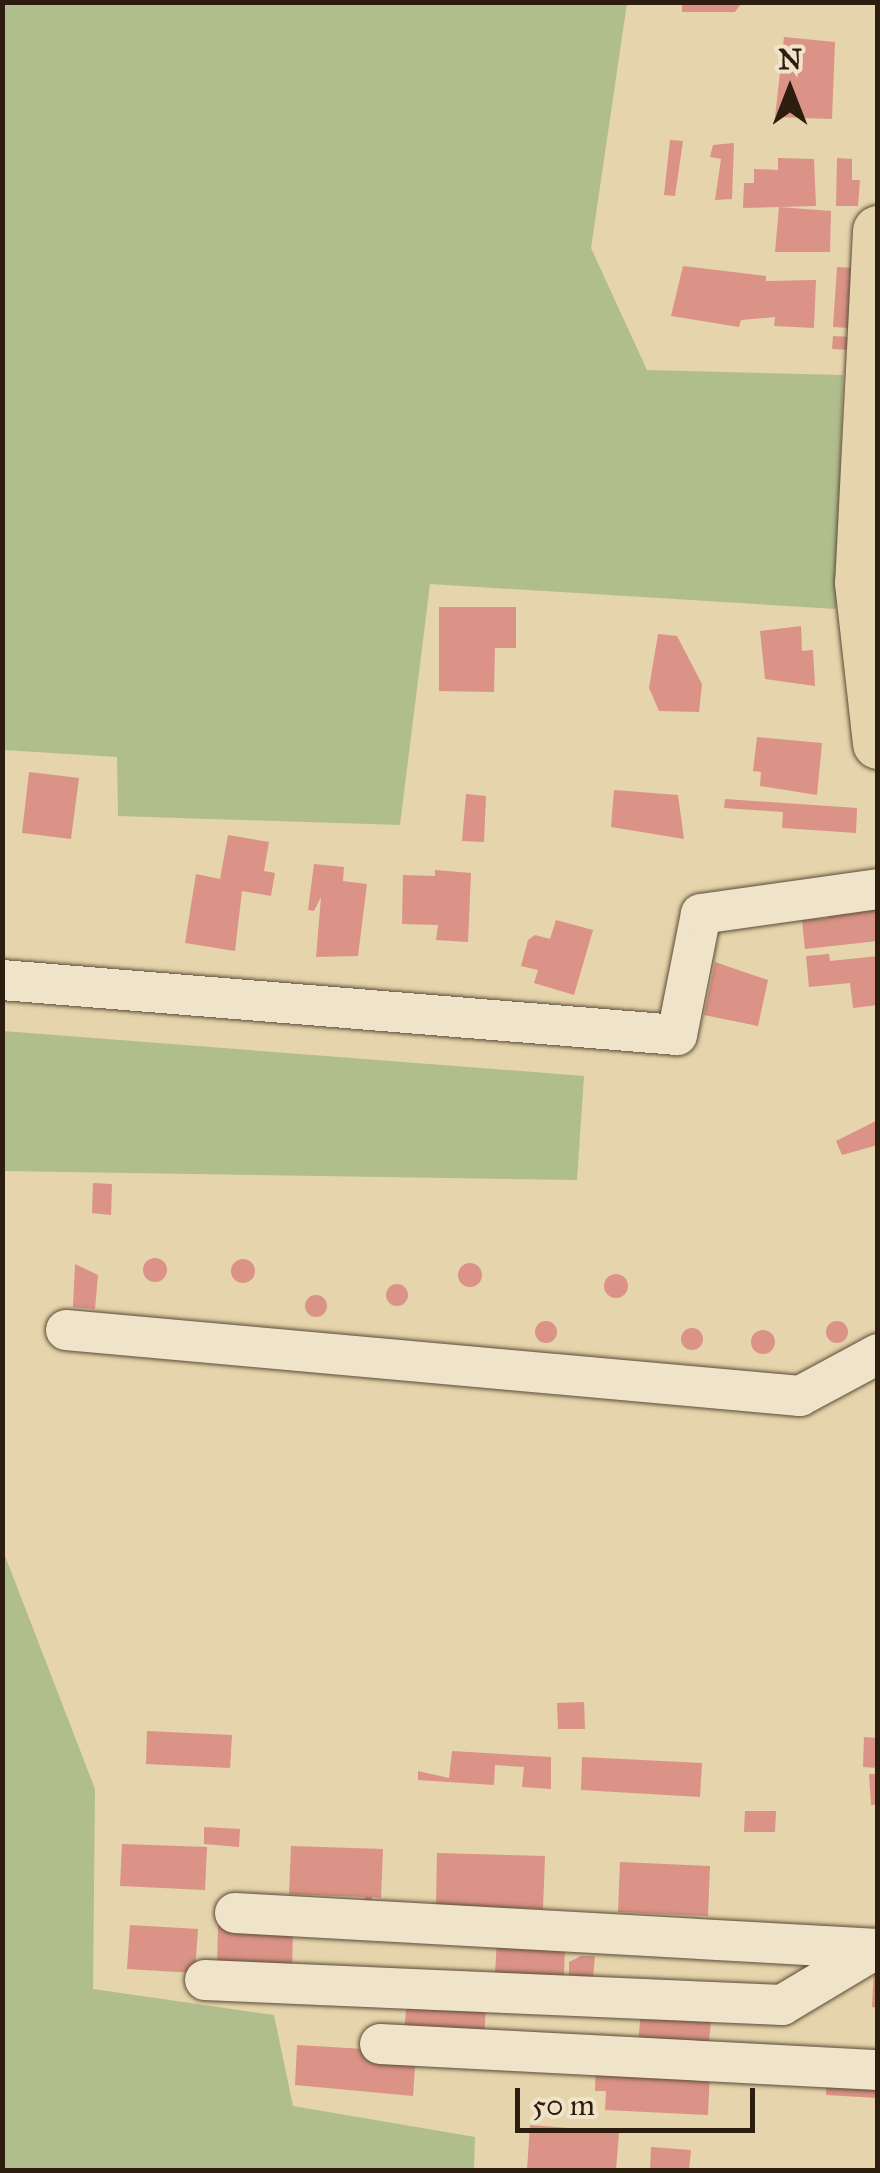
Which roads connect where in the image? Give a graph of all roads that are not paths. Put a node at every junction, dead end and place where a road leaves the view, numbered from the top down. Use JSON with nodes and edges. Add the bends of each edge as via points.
{"nodes":[{"id":1,"x":878,"y":230,"type":"edge"},
{"id":2,"x":878,"y":744,"type":"edge"},
{"id":3,"x":878,"y":889,"type":"edge"},
{"id":4,"x":2,"y":980,"type":"edge"},
{"id":5,"x":66,"y":1330,"type":"dead end"},
{"id":6,"x":878,"y":1354,"type":"edge"},
{"id":7,"x":235,"y":1913,"type":"dead end"},
{"id":8,"x":877,"y":1949,"type":"edge"},
{"id":9,"x":205,"y":1980,"type":"dead end"},
{"id":10,"x":380,"y":2044,"type":"dead end"},
{"id":11,"x":878,"y":2070,"type":"edge"}],
"edges":[{"from":1,"to":2,"type":"main road","via":[[860,583]]},
{"from":3,"to":4,"type":"street","via":[[701,914],[677,1035]]},
{"from":5,"to":6,"type":"street","via":[[800,1396]]},
{"from":7,"to":8,"type":"street"},
{"from":8,"to":9,"type":"street","via":[[782,2005]]},
{"from":10,"to":11,"type":"street"}]}
